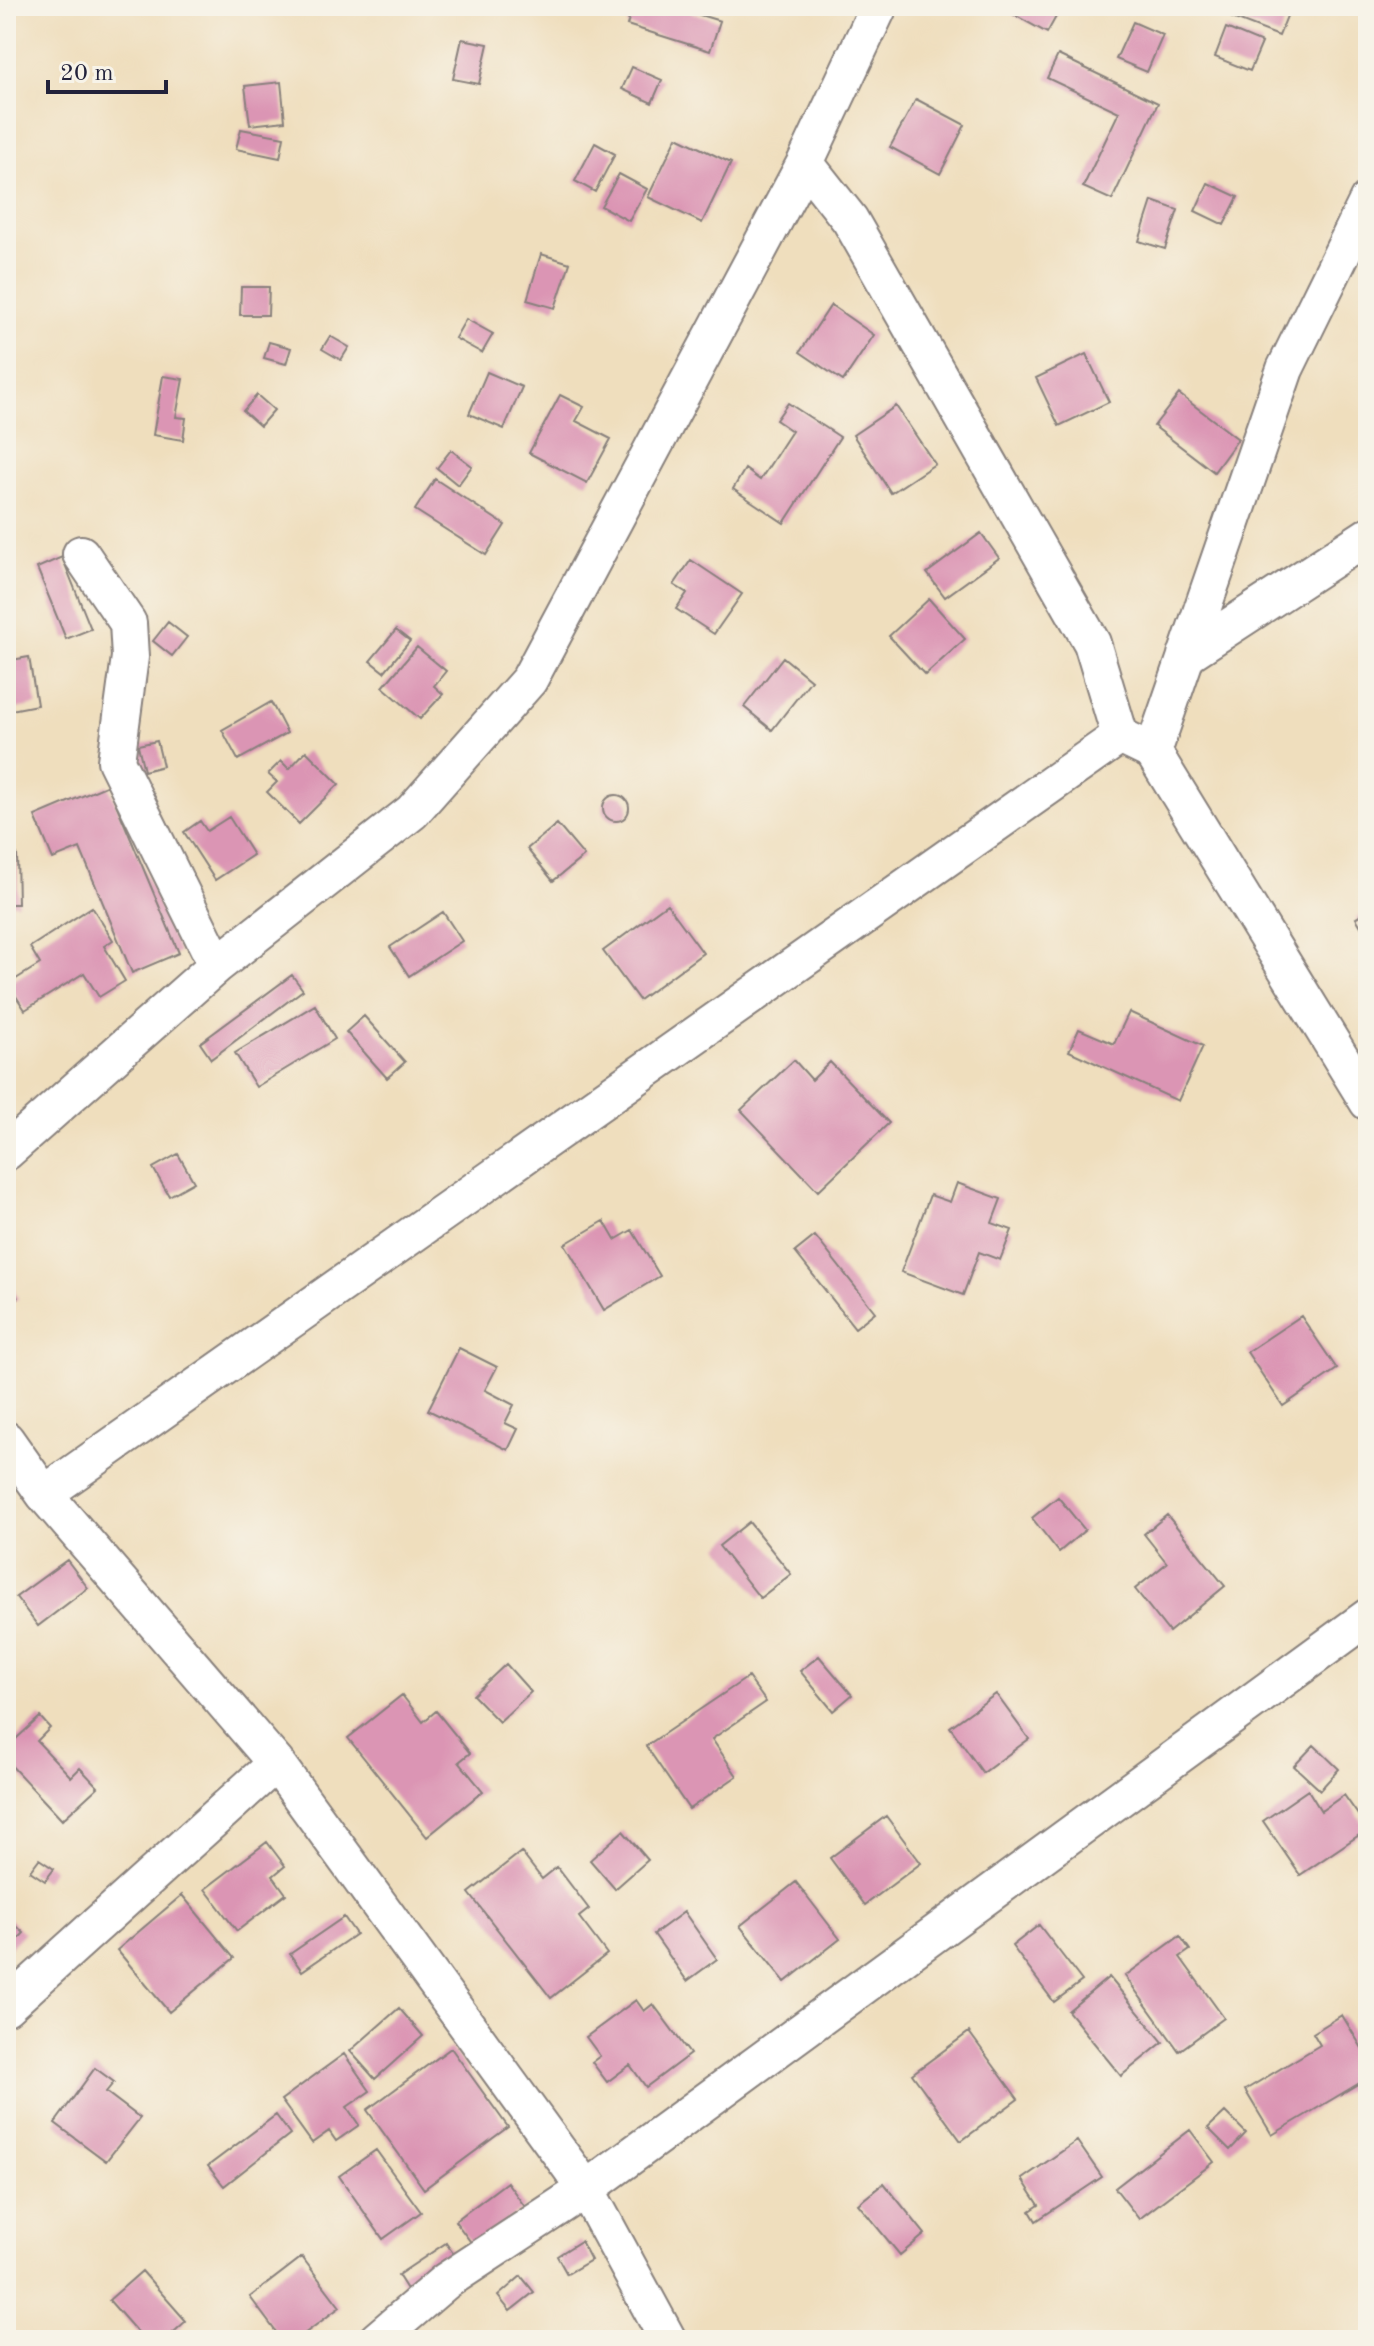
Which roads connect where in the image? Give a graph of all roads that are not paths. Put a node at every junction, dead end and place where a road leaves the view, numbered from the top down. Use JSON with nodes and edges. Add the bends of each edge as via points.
{"nodes":[{"id":1,"x":879,"y":6,"type":"edge"},
{"id":2,"x":805,"y":163,"type":"junction"},
{"id":3,"x":1368,"y":200,"type":"edge"},
{"id":4,"x":1368,"y":536,"type":"edge"},
{"id":5,"x":81,"y":554,"type":"dead end"},
{"id":6,"x":1186,"y":655,"type":"junction"},
{"id":7,"x":1120,"y":736,"type":"junction"},
{"id":8,"x":1153,"y":752,"type":"junction"},
{"id":9,"x":217,"y":965,"type":"junction"},
{"id":10,"x":1368,"y":1102,"type":"edge"},
{"id":11,"x":6,"y":1152,"type":"edge"},
{"id":12,"x":6,"y":1440,"type":"edge"},
{"id":13,"x":44,"y":1494,"type":"junction"},
{"id":14,"x":1368,"y":1617,"type":"edge"},
{"id":15,"x":276,"y":1763,"type":"junction"},
{"id":16,"x":6,"y":2007,"type":"edge"},
{"id":17,"x":586,"y":2189,"type":"junction"},
{"id":18,"x":377,"y":2340,"type":"edge"},
{"id":19,"x":668,"y":2340,"type":"edge"}],
"edges":[{"from":1,"to":2,"type":"street"},
{"from":2,"to":7,"type":"street","via":[[850,220],[1092,643]]},
{"from":2,"to":9,"type":"street","via":[[529,680],[412,812]]},
{"from":3,"to":6,"type":"street","via":[[1285,369]]},
{"from":4,"to":6,"type":"street"},
{"from":5,"to":9,"type":"street","via":[[128,623],[130,657],[116,761]]},
{"from":6,"to":8,"type":"street"},
{"from":7,"to":8,"type":"street"},
{"from":7,"to":13,"type":"street"},
{"from":8,"to":10,"type":"street"},
{"from":9,"to":11,"type":"street"},
{"from":12,"to":13,"type":"street"},
{"from":13,"to":15,"type":"street"},
{"from":14,"to":17,"type":"street"},
{"from":15,"to":16,"type":"street"},
{"from":15,"to":17,"type":"street"},
{"from":17,"to":18,"type":"street","via":[[446,2281]]},
{"from":17,"to":19,"type":"street"}]}
